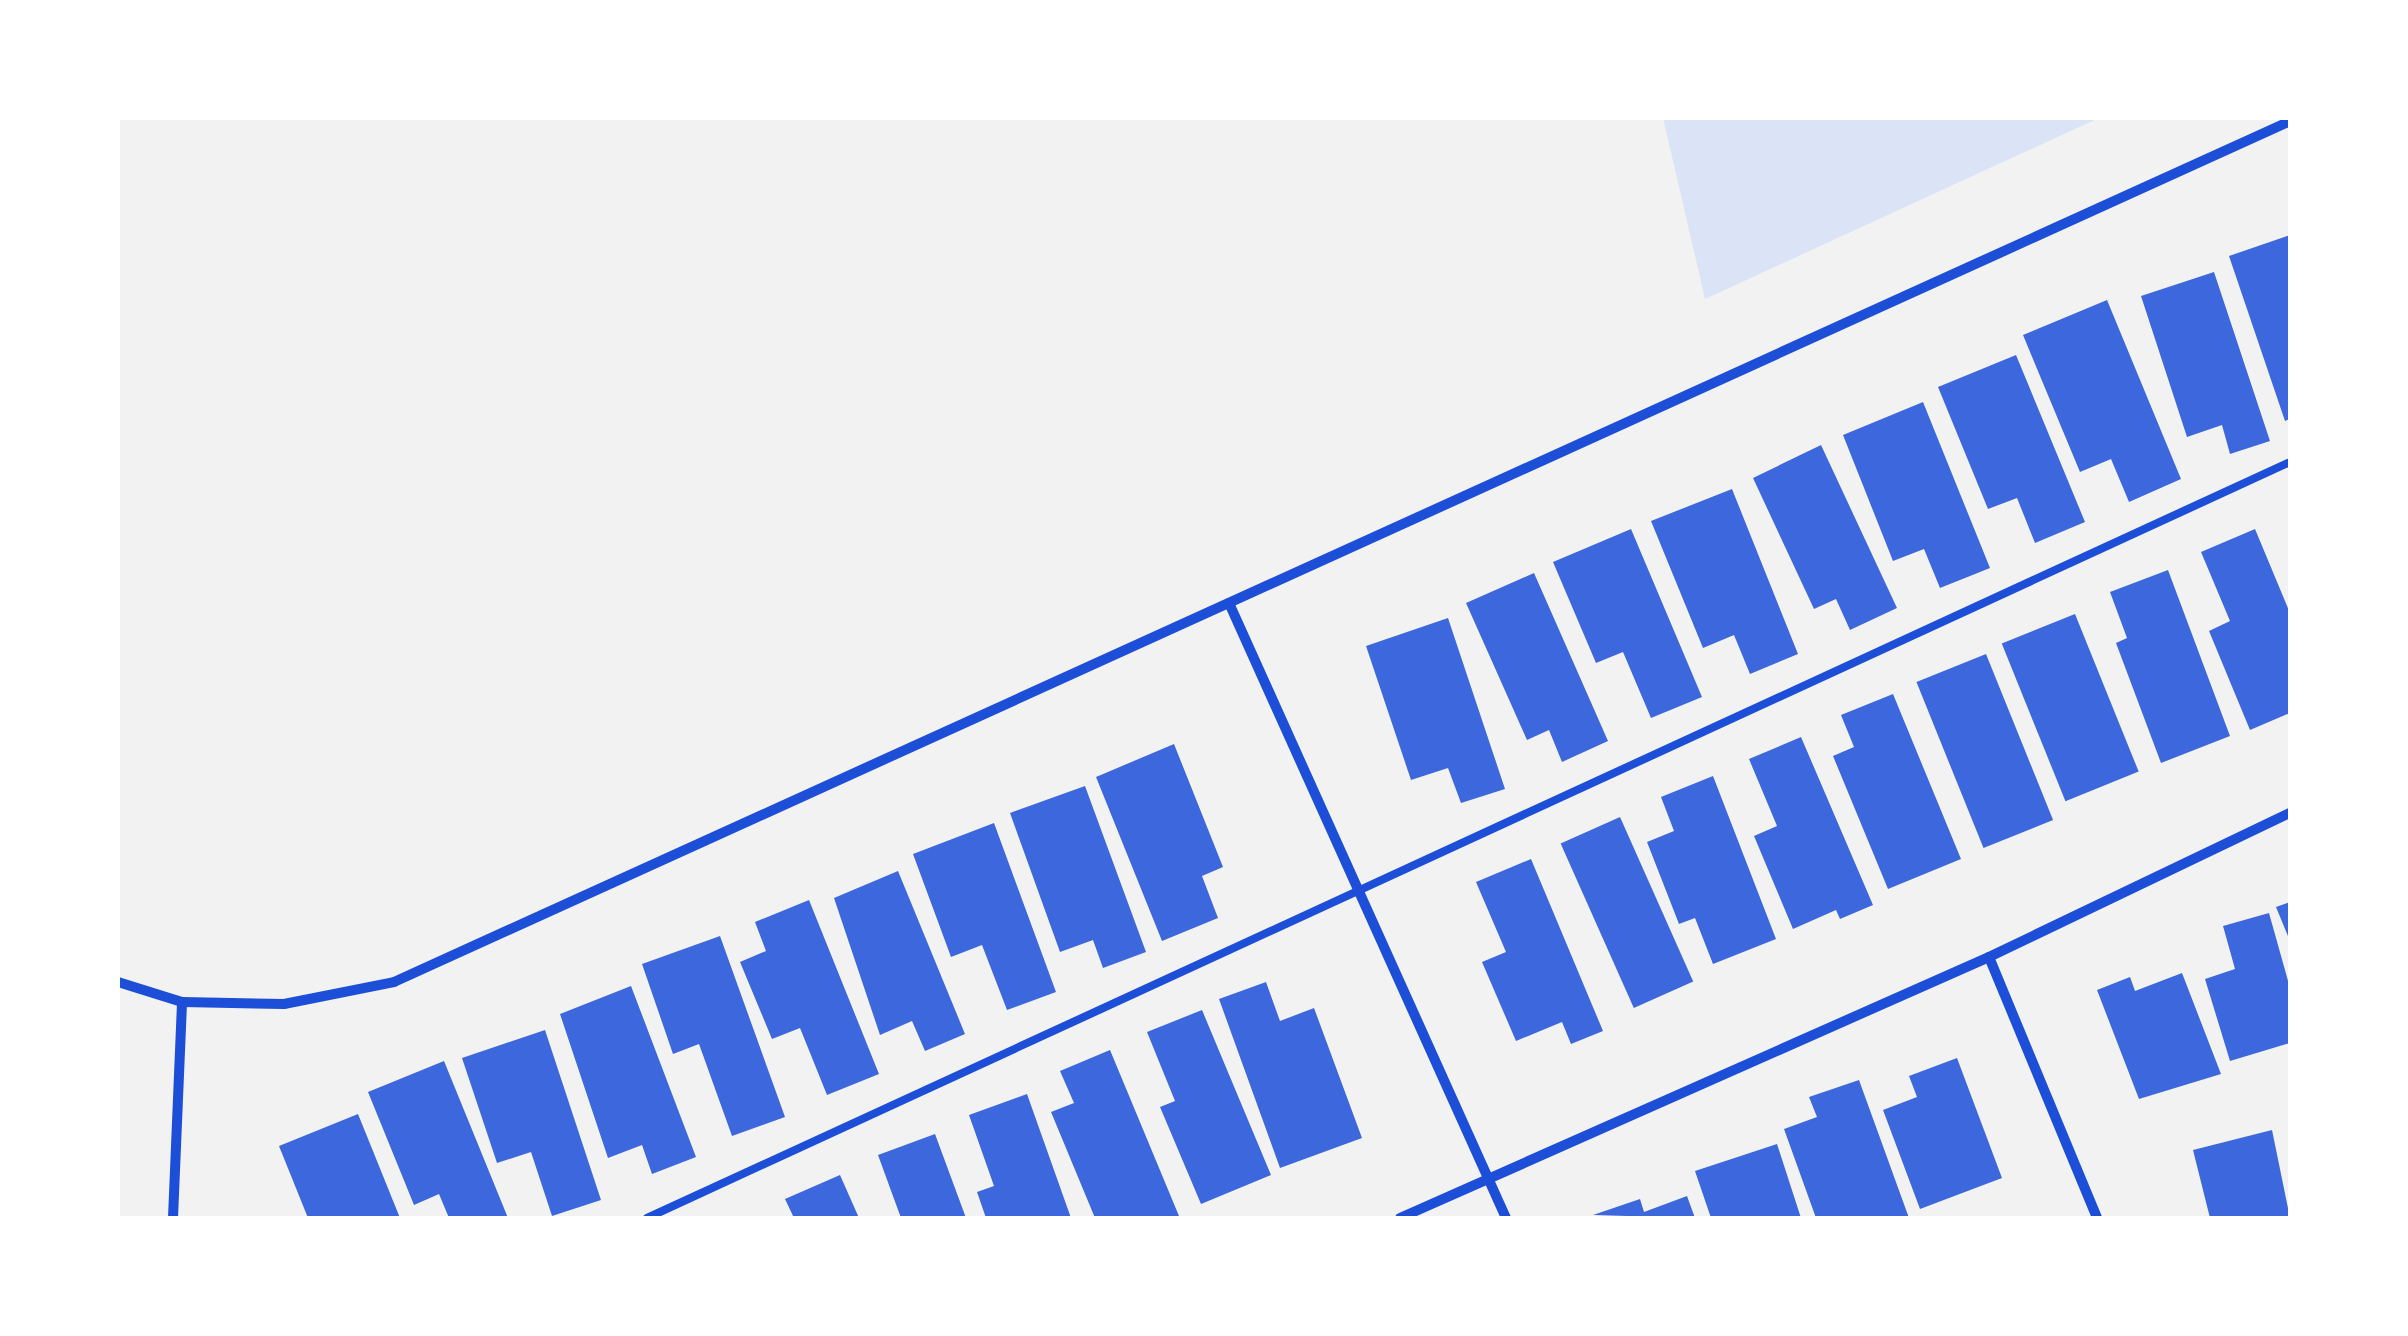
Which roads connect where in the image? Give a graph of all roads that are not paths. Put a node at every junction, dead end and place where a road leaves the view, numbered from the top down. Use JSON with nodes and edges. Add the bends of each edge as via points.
{"nodes":[{"id":1,"x":2290,"y":121,"type":"edge"},
{"id":2,"x":2290,"y":462,"type":"edge"},
{"id":3,"x":1230,"y":603,"type":"junction"},
{"id":4,"x":2290,"y":813,"type":"edge"},
{"id":5,"x":1356,"y":896,"type":"junction"},
{"id":6,"x":1989,"y":956,"type":"junction"},
{"id":7,"x":118,"y":982,"type":"edge"},
{"id":8,"x":182,"y":1002,"type":"junction"},
{"id":9,"x":1488,"y":1177,"type":"junction"},
{"id":10,"x":174,"y":1218,"type":"edge"},
{"id":11,"x":647,"y":1218,"type":"edge"},
{"id":12,"x":1400,"y":1218,"type":"edge"},
{"id":13,"x":1506,"y":1218,"type":"edge"},
{"id":14,"x":2097,"y":1218,"type":"edge"}],
"edges":[{"from":1,"to":3,"type":"street"},
{"from":2,"to":5,"type":"lane"},
{"from":3,"to":5,"type":"street"},
{"from":3,"to":8,"type":"street","via":[[394,982],[284,1004]]},
{"from":4,"to":6,"type":"street"},
{"from":5,"to":9,"type":"street"},
{"from":5,"to":11,"type":"lane"},
{"from":6,"to":9,"type":"street"},
{"from":6,"to":14,"type":"street"},
{"from":7,"to":8,"type":"street"},
{"from":8,"to":10,"type":"street"},
{"from":9,"to":12,"type":"street"},
{"from":9,"to":13,"type":"street"}]}
